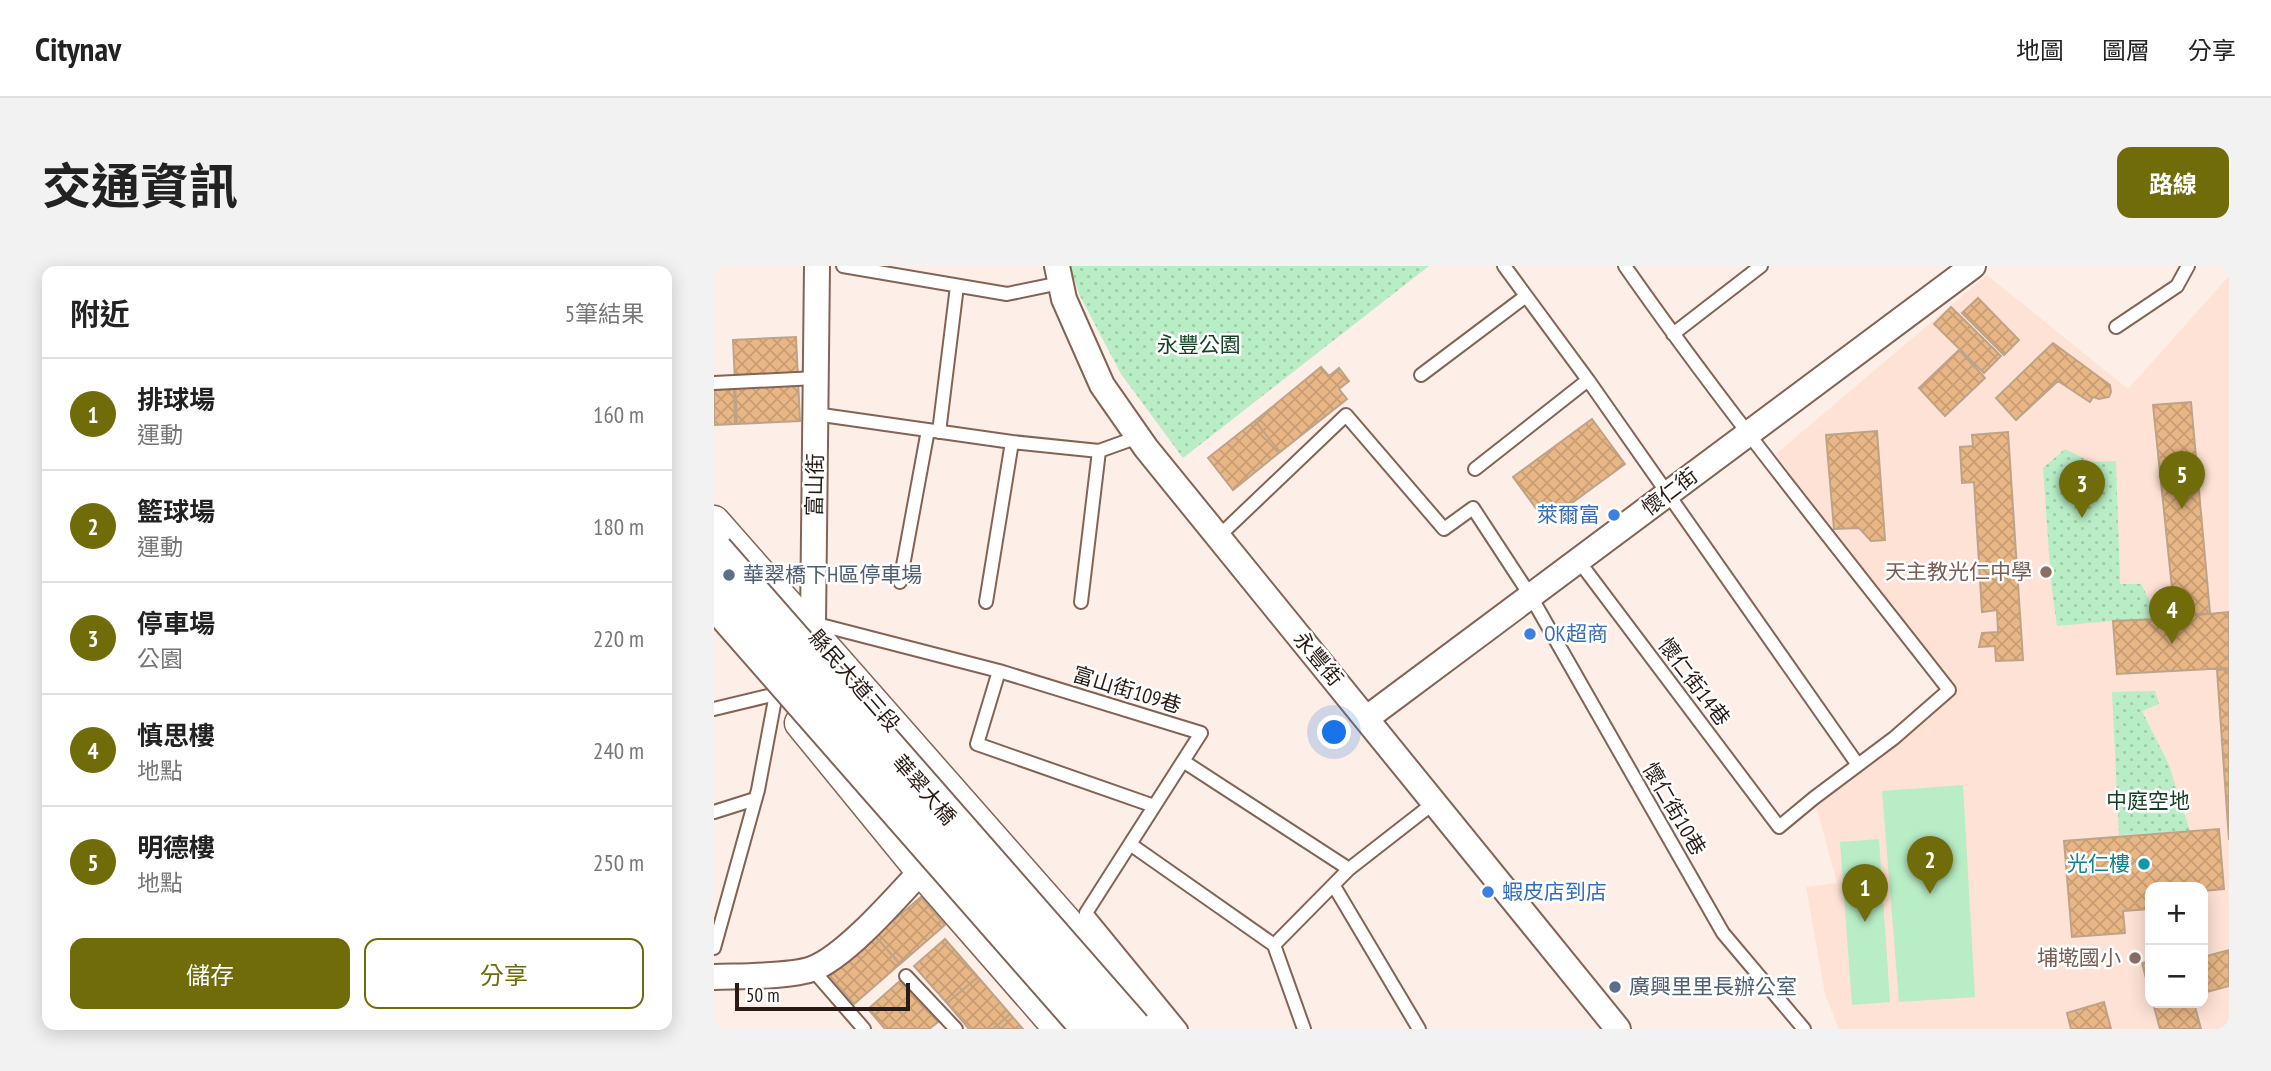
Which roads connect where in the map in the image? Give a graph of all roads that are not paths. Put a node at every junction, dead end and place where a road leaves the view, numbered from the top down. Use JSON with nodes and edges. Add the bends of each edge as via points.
{"nodes":[{"id":1,"x":817,"y":266,"type":"edge"},
{"id":2,"x":843,"y":266,"type":"edge"},
{"id":3,"x":1504,"y":266,"type":"edge"},
{"id":4,"x":1625,"y":266,"type":"edge"},
{"id":5,"x":1761,"y":266,"type":"edge"},
{"id":6,"x":1973,"y":266,"type":"edge"},
{"id":7,"x":2188,"y":266,"type":"edge"},
{"id":8,"x":1058,"y":274,"type":"edge"},
{"id":9,"x":957,"y":286,"type":"junction"},
{"id":10,"x":1526,"y":296,"type":"junction"},
{"id":11,"x":2116,"y":327,"type":"dead end"},
{"id":12,"x":1672,"y":334,"type":"junction"},
{"id":13,"x":1420,"y":375,"type":"dead end"},
{"id":14,"x":816,"y":378,"type":"junction"},
{"id":15,"x":1588,"y":380,"type":"junction"},
{"id":16,"x":714,"y":383,"type":"edge"},
{"id":17,"x":815,"y":414,"type":"junction"},
{"id":18,"x":934,"y":431,"type":"junction"},
{"id":19,"x":1748,"y":433,"type":"junction"},
{"id":20,"x":1138,"y":437,"type":"junction"},
{"id":21,"x":1012,"y":442,"type":"junction"},
{"id":22,"x":1099,"y":451,"type":"junction"},
{"id":23,"x":1475,"y":469,"type":"dead end"},
{"id":24,"x":1666,"y":494,"type":"junction"},
{"id":25,"x":714,"y":521,"type":"edge"},
{"id":26,"x":1218,"y":537,"type":"junction"},
{"id":27,"x":714,"y":552,"type":"edge"},
{"id":28,"x":1578,"y":560,"type":"junction"},
{"id":29,"x":900,"y":582,"type":"dead end"},
{"id":30,"x":1530,"y":595,"type":"junction"},
{"id":31,"x":714,"y":598,"type":"edge"},
{"id":32,"x":986,"y":602,"type":"dead end"},
{"id":33,"x":1081,"y":602,"type":"dead end"},
{"id":34,"x":714,"y":621,"type":"edge"},
{"id":35,"x":813,"y":628,"type":"junction"},
{"id":36,"x":999,"y":670,"type":"junction"},
{"id":37,"x":776,"y":694,"type":"junction"},
{"id":38,"x":714,"y":709,"type":"edge"},
{"id":39,"x":1367,"y":718,"type":"junction"},
{"id":40,"x":1183,"y":761,"type":"junction"},
{"id":41,"x":1858,"y":765,"type":"junction"},
{"id":42,"x":755,"y":799,"type":"junction"},
{"id":43,"x":1435,"y":802,"type":"junction"},
{"id":44,"x":1154,"y":806,"type":"junction"},
{"id":45,"x":714,"y":812,"type":"edge"},
{"id":46,"x":1130,"y":844,"type":"junction"},
{"id":47,"x":1349,"y":869,"type":"junction"},
{"id":48,"x":921,"y":871,"type":"junction"},
{"id":49,"x":1334,"y":886,"type":"junction"},
{"id":50,"x":1274,"y":945,"type":"junction"},
{"id":51,"x":714,"y":948,"type":"edge"},
{"id":52,"x":812,"y":969,"type":"junction"},
{"id":53,"x":906,"y":976,"type":"dead end"},
{"id":54,"x":714,"y":977,"type":"edge"},
{"id":55,"x":860,"y":1028,"type":"edge"},
{"id":56,"x":956,"y":1029,"type":"edge"},
{"id":57,"x":1059,"y":1029,"type":"edge"},
{"id":58,"x":1092,"y":1029,"type":"edge"},
{"id":59,"x":1132,"y":1029,"type":"edge"},
{"id":60,"x":1161,"y":1029,"type":"edge"},
{"id":61,"x":1181,"y":1029,"type":"edge"},
{"id":62,"x":1304,"y":1029,"type":"edge"},
{"id":63,"x":1419,"y":1029,"type":"edge"},
{"id":64,"x":1618,"y":1029,"type":"edge"},
{"id":65,"x":1804,"y":1029,"type":"edge"}],
"edges":[{"from":1,"to":14,"type":"street","name":"富山街"},
{"from":2,"to":9,"type":"lane"},
{"from":3,"to":10,"type":"lane"},
{"from":4,"to":12,"type":"lane"},
{"from":5,"to":12,"type":"lane"},
{"from":6,"to":19,"type":"street","name":"懷仁街"},
{"from":7,"to":11,"type":"lane","via":[[2177,286]]},
{"from":8,"to":9,"type":"lane","via":[[1006,293]]},
{"from":8,"to":20,"type":"street","name":"永豐街","via":[[1064,299],[1102,385]]},
{"from":9,"to":18,"type":"lane"},
{"from":10,"to":13,"type":"lane"},
{"from":10,"to":15,"type":"lane"},
{"from":12,"to":19,"type":"lane"},
{"from":14,"to":16,"type":"lane"},
{"from":14,"to":17,"type":"street","name":"富山街"},
{"from":15,"to":23,"type":"lane"},
{"from":15,"to":24,"type":"lane"},
{"from":17,"to":18,"type":"lane"},
{"from":17,"to":35,"type":"street","name":"富山街"},
{"from":18,"to":21,"type":"lane"},
{"from":18,"to":29,"type":"lane"},
{"from":19,"to":24,"type":"street","name":"懷仁街"},
{"from":19,"to":41,"type":"lane","via":[[1949,690]]},
{"from":20,"to":22,"type":"lane"},
{"from":20,"to":26,"type":"street","name":"永豐街"},
{"from":21,"to":22,"type":"lane"},
{"from":21,"to":32,"type":"lane"},
{"from":22,"to":33,"type":"lane"},
{"from":24,"to":28,"type":"street","name":"懷仁街"},
{"from":24,"to":41,"type":"lane"},
{"from":25,"to":35,"type":"street","name":"縣民大道三段"},
{"from":26,"to":30,"type":"lane","name":"懷仁街10巷","via":[[1346,415],[1444,529],[1473,508]]},
{"from":26,"to":39,"type":"street","name":"永豐街"},
{"from":27,"to":59,"type":"highway","name":"華翠大橋","bridge":true},
{"from":28,"to":30,"type":"street","name":"懷仁街"},
{"from":28,"to":41,"type":"lane","name":"懷仁街14巷","via":[[1780,827]]},
{"from":30,"to":39,"type":"street","name":"懷仁街"},
{"from":30,"to":65,"type":"lane","name":"懷仁街10巷","via":[[1723,933]]},
{"from":31,"to":58,"type":"highway","name":"華翠大橋","bridge":true},
{"from":34,"to":37,"type":"street"},
{"from":35,"to":36,"type":"lane","name":"富山街109巷"},
{"from":35,"to":37,"type":"street"},
{"from":35,"to":60,"type":"street","name":"縣民大道三段"},
{"from":36,"to":40,"type":"lane","name":"富山街109巷","via":[[1201,733]]},
{"from":36,"to":44,"type":"lane","via":[[977,744]]},
{"from":37,"to":38,"type":"lane"},
{"from":37,"to":42,"type":"lane"},
{"from":37,"to":48,"type":"street"},
{"from":39,"to":43,"type":"street","name":"永豐街"},
{"from":40,"to":44,"type":"lane","name":"富山街109巷"},
{"from":40,"to":47,"type":"lane"},
{"from":42,"to":45,"type":"lane"},
{"from":42,"to":51,"type":"lane"},
{"from":43,"to":47,"type":"lane"},
{"from":43,"to":64,"type":"street","name":"永豐街"},
{"from":44,"to":46,"type":"lane","name":"富山街109巷"},
{"from":46,"to":50,"type":"lane"},
{"from":46,"to":61,"type":"lane","name":"富山街109巷","via":[[1086,913]]},
{"from":47,"to":49,"type":"lane"},
{"from":48,"to":52,"type":"street","via":[[883,913]]},
{"from":48,"to":57,"type":"street"},
{"from":49,"to":50,"type":"lane"},
{"from":49,"to":63,"type":"lane"},
{"from":50,"to":62,"type":"lane"},
{"from":52,"to":54,"type":"street"},
{"from":52,"to":55,"type":"lane"},
{"from":53,"to":56,"type":"lane"}]}
